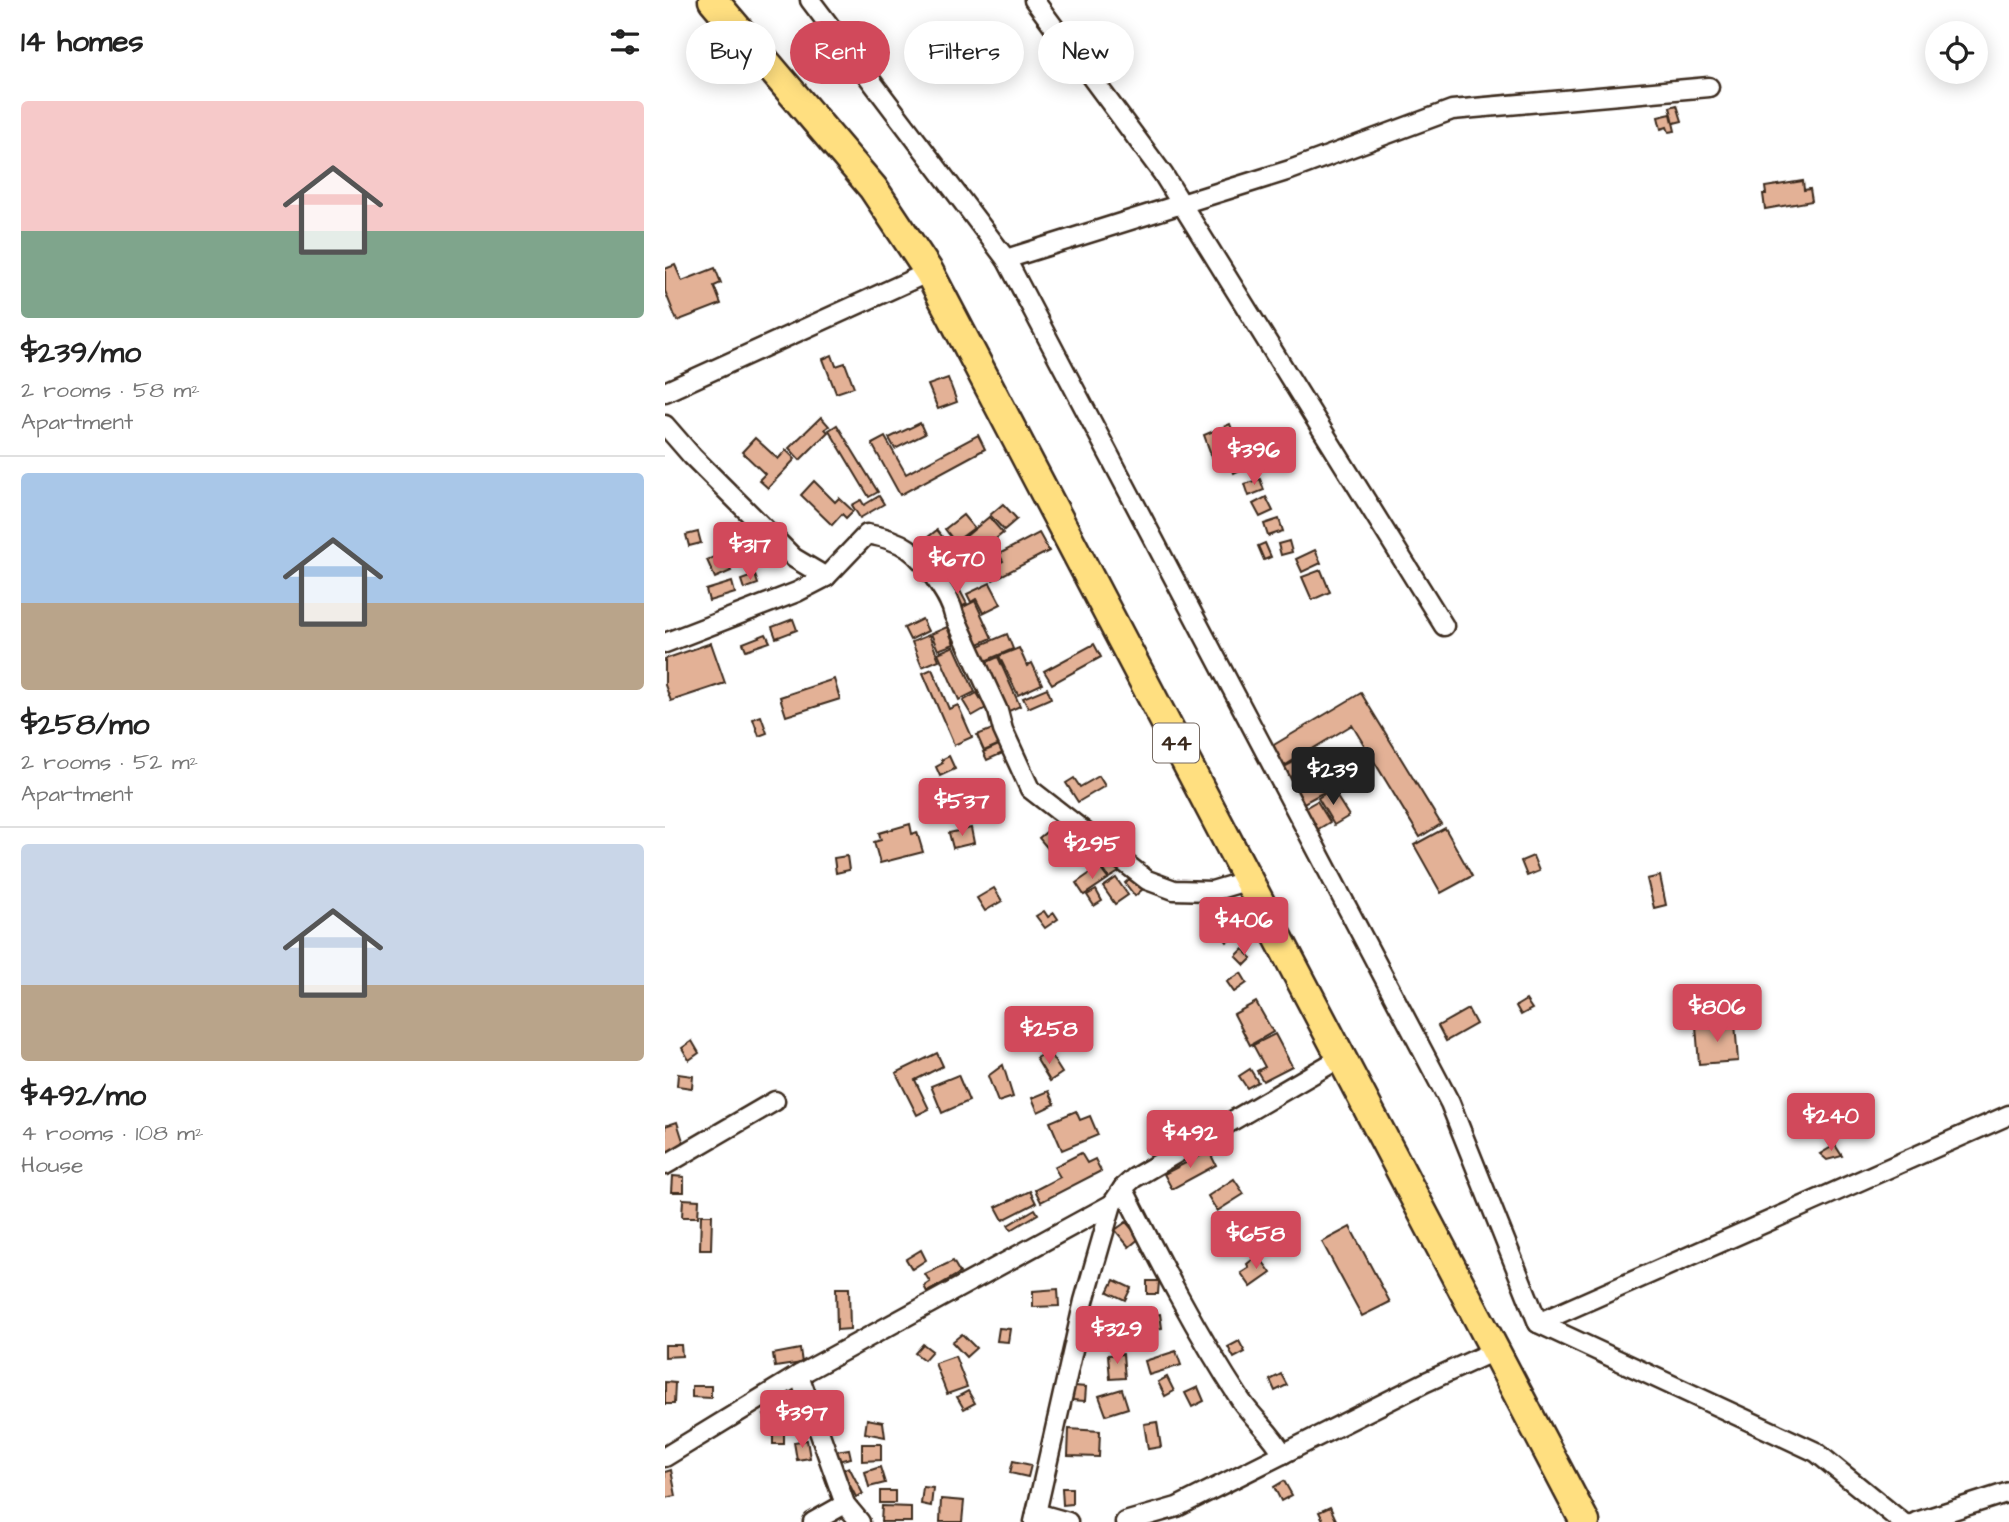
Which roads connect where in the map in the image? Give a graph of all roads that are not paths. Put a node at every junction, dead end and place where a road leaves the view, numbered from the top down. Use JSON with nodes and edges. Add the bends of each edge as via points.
{"nodes":[{"id":1,"x":713,"y":0,"type":"edge"},
{"id":2,"x":810,"y":0,"type":"edge"},
{"id":3,"x":1034,"y":0,"type":"edge"},
{"id":4,"x":1709,"y":87,"type":"dead end"},
{"id":5,"x":1182,"y":204,"type":"junction"},
{"id":6,"x":1006,"y":259,"type":"junction"},
{"id":7,"x":929,"y":272,"type":"junction"},
{"id":8,"x":668,"y":385,"type":"edge"},
{"id":9,"x":665,"y":425,"type":"edge"},
{"id":10,"x":826,"y":577,"type":"junction"},
{"id":11,"x":1444,"y":626,"type":"dead end"},
{"id":12,"x":665,"y":643,"type":"edge"},
{"id":13,"x":1249,"y":880,"type":"junction"},
{"id":14,"x":1342,"y":1057,"type":"junction"},
{"id":15,"x":775,"y":1101,"type":"dead end"},
{"id":16,"x":2009,"y":1115,"type":"edge"},
{"id":17,"x":665,"y":1165,"type":"edge"},
{"id":18,"x":1122,"y":1188,"type":"junction"},
{"id":19,"x":1112,"y":1204,"type":"junction"},
{"id":20,"x":1538,"y":1323,"type":"junction"},
{"id":21,"x":1496,"y":1350,"type":"junction"},
{"id":22,"x":799,"y":1375,"type":"junction"},
{"id":23,"x":1283,"y":1454,"type":"junction"},
{"id":24,"x":665,"y":1457,"type":"edge"},
{"id":25,"x":2009,"y":1492,"type":"edge"},
{"id":26,"x":845,"y":1504,"type":"junction"},
{"id":27,"x":1177,"y":1507,"type":"junction"},
{"id":28,"x":1035,"y":1517,"type":"edge"},
{"id":29,"x":813,"y":1522,"type":"edge"},
{"id":30,"x":860,"y":1522,"type":"edge"},
{"id":31,"x":1068,"y":1522,"type":"edge"},
{"id":32,"x":1125,"y":1522,"type":"edge"},
{"id":33,"x":1188,"y":1522,"type":"edge"},
{"id":34,"x":1585,"y":1522,"type":"edge"},
{"id":35,"x":1902,"y":1522,"type":"edge"},
{"id":36,"x":1916,"y":1522,"type":"edge"}],
"edges":[{"from":1,"to":7,"type":"main road","number":"44","via":[[873,188]]},
{"from":2,"to":6,"type":"street"},
{"from":3,"to":5,"type":"street"},
{"from":4,"to":5,"type":"street","via":[[1451,110],[1290,170]]},
{"from":5,"to":6,"type":"street"},
{"from":5,"to":11,"type":"street"},
{"from":6,"to":20,"type":"street","via":[[1450,1103]]},
{"from":7,"to":8,"type":"street"},
{"from":7,"to":13,"type":"main road","number":"44"},
{"from":9,"to":10,"type":"street","via":[[794,558]]},
{"from":10,"to":12,"type":"street"},
{"from":10,"to":13,"type":"street","via":[[867,534],[890,537],[916,552],[951,602],[1030,789],[1147,880],[1174,890],[1212,891]]},
{"from":13,"to":14,"type":"main road","number":"44"},
{"from":14,"to":18,"type":"street"},
{"from":14,"to":21,"type":"main road","number":"44"},
{"from":15,"to":17,"type":"street"},
{"from":16,"to":20,"type":"street"},
{"from":18,"to":19,"type":"street"},
{"from":18,"to":23,"type":"street","via":[[1241,1401]]},
{"from":19,"to":22,"type":"street"},
{"from":19,"to":28,"type":"street","via":[[1084,1301]]},
{"from":20,"to":35,"type":"street","via":[[1816,1452]]},
{"from":21,"to":23,"type":"street"},
{"from":21,"to":34,"type":"main road","number":"44"},
{"from":22,"to":24,"type":"street"},
{"from":22,"to":26,"type":"street"},
{"from":23,"to":27,"type":"street"},
{"from":25,"to":36,"type":"street"},
{"from":26,"to":29,"type":"street"},
{"from":26,"to":30,"type":"street"},
{"from":27,"to":32,"type":"street"},
{"from":27,"to":33,"type":"street"},
{"from":28,"to":31,"type":"street"}]}
